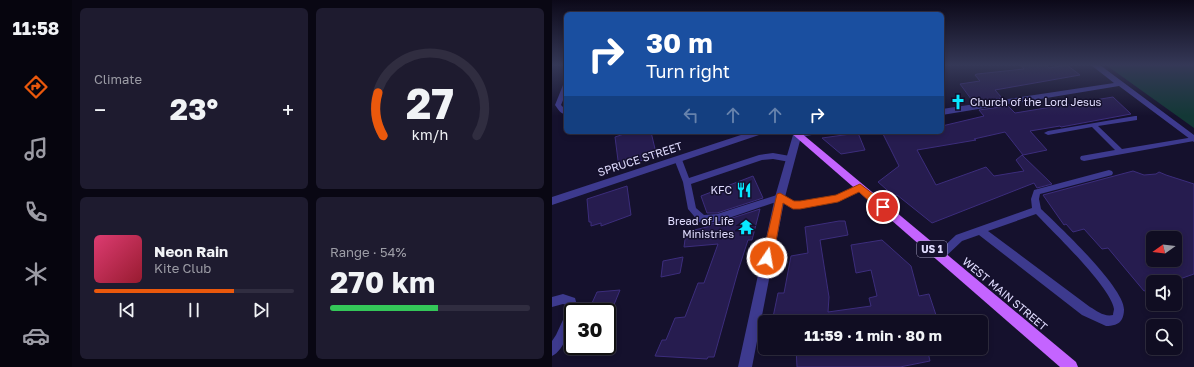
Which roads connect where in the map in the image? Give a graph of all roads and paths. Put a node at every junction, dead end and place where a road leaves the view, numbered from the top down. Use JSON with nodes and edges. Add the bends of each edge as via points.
{"nodes":[{"id":1,"x":1117,"y":82,"type":"edge"},
{"id":2,"x":1119,"y":84,"type":"junction"},
{"id":3,"x":564,"y":91,"type":"edge"},
{"id":4,"x":564,"y":112,"type":"edge"},
{"id":5,"x":944,"y":112,"type":"edge"},
{"id":6,"x":1135,"y":118,"type":"dead end"},
{"id":7,"x":1094,"y":125,"type":"junction"},
{"id":8,"x":1048,"y":133,"type":"dead end"},
{"id":9,"x":753,"y":134,"type":"edge"},
{"id":10,"x":795,"y":134,"type":"edge"},
{"id":11,"x":796,"y":134,"type":"edge"},
{"id":12,"x":1194,"y":139,"type":"edge"},
{"id":13,"x":1121,"y":152,"type":"junction"},
{"id":14,"x":1084,"y":158,"type":"dead end"},
{"id":15,"x":678,"y":159,"type":"junction"},
{"id":16,"x":790,"y":159,"type":"junction"},
{"id":17,"x":1108,"y":173,"type":"dead end"},
{"id":18,"x":686,"y":182,"type":"junction"},
{"id":19,"x":860,"y":188,"type":"junction"},
{"id":20,"x":780,"y":196,"type":"junction"},
{"id":21,"x":552,"y":201,"type":"edge"},
{"id":22,"x":1037,"y":210,"type":"junction"},
{"id":23,"x":980,"y":230,"type":"junction"},
{"id":24,"x":940,"y":256,"type":"junction"},
{"id":25,"x":552,"y":302,"type":"edge"},
{"id":26,"x":552,"y":350,"type":"edge"},
{"id":27,"x":745,"y":367,"type":"edge"},
{"id":28,"x":1071,"y":367,"type":"edge"}],
"edges":[{"from":1,"to":2,"type":"street"},
{"from":2,"to":5,"type":"street"},
{"from":2,"to":12,"type":"street"},
{"from":3,"to":4,"type":"lane","via":[[558,106]]},
{"from":6,"to":7,"type":"lane"},
{"from":7,"to":8,"type":"lane"},
{"from":7,"to":13,"type":"lane"},
{"from":9,"to":15,"type":"street","name":"SPRUCE STREET"},
{"from":10,"to":16,"type":"street"},
{"from":11,"to":19,"type":"main road","name":"WEST MAIN STREET","number":"US 1"},
{"from":12,"to":13,"type":"lane"},
{"from":13,"to":14,"type":"lane"},
{"from":15,"to":18,"type":"lane"},
{"from":15,"to":21,"type":"street","name":"SPRUCE STREET"},
{"from":16,"to":18,"type":"lane","via":[[762,157]]},
{"from":16,"to":20,"type":"street"},
{"from":17,"to":22,"type":"lane","via":[[1037,192]]},
{"from":18,"to":20,"type":"lane","via":[[692,209],[702,219],[717,218]]},
{"from":19,"to":20,"type":"lane","via":[[838,199],[800,205],[793,205]]},
{"from":19,"to":24,"type":"main road","name":"WEST MAIN STREET","number":"US 1"},
{"from":20,"to":27,"type":"street"},
{"from":22,"to":23,"type":"lane"},
{"from":22,"to":23,"type":"lane","via":[[1071,243],[1106,283],[1120,307],[1117,319],[1103,320],[1086,311]]},
{"from":23,"to":24,"type":"lane","via":[[959,238]]},
{"from":24,"to":28,"type":"main road","name":"WEST MAIN STREET","number":"US 1"},
{"from":25,"to":26,"type":"lane","via":[[562,299],[572,302],[573,309],[560,339]]}]}
